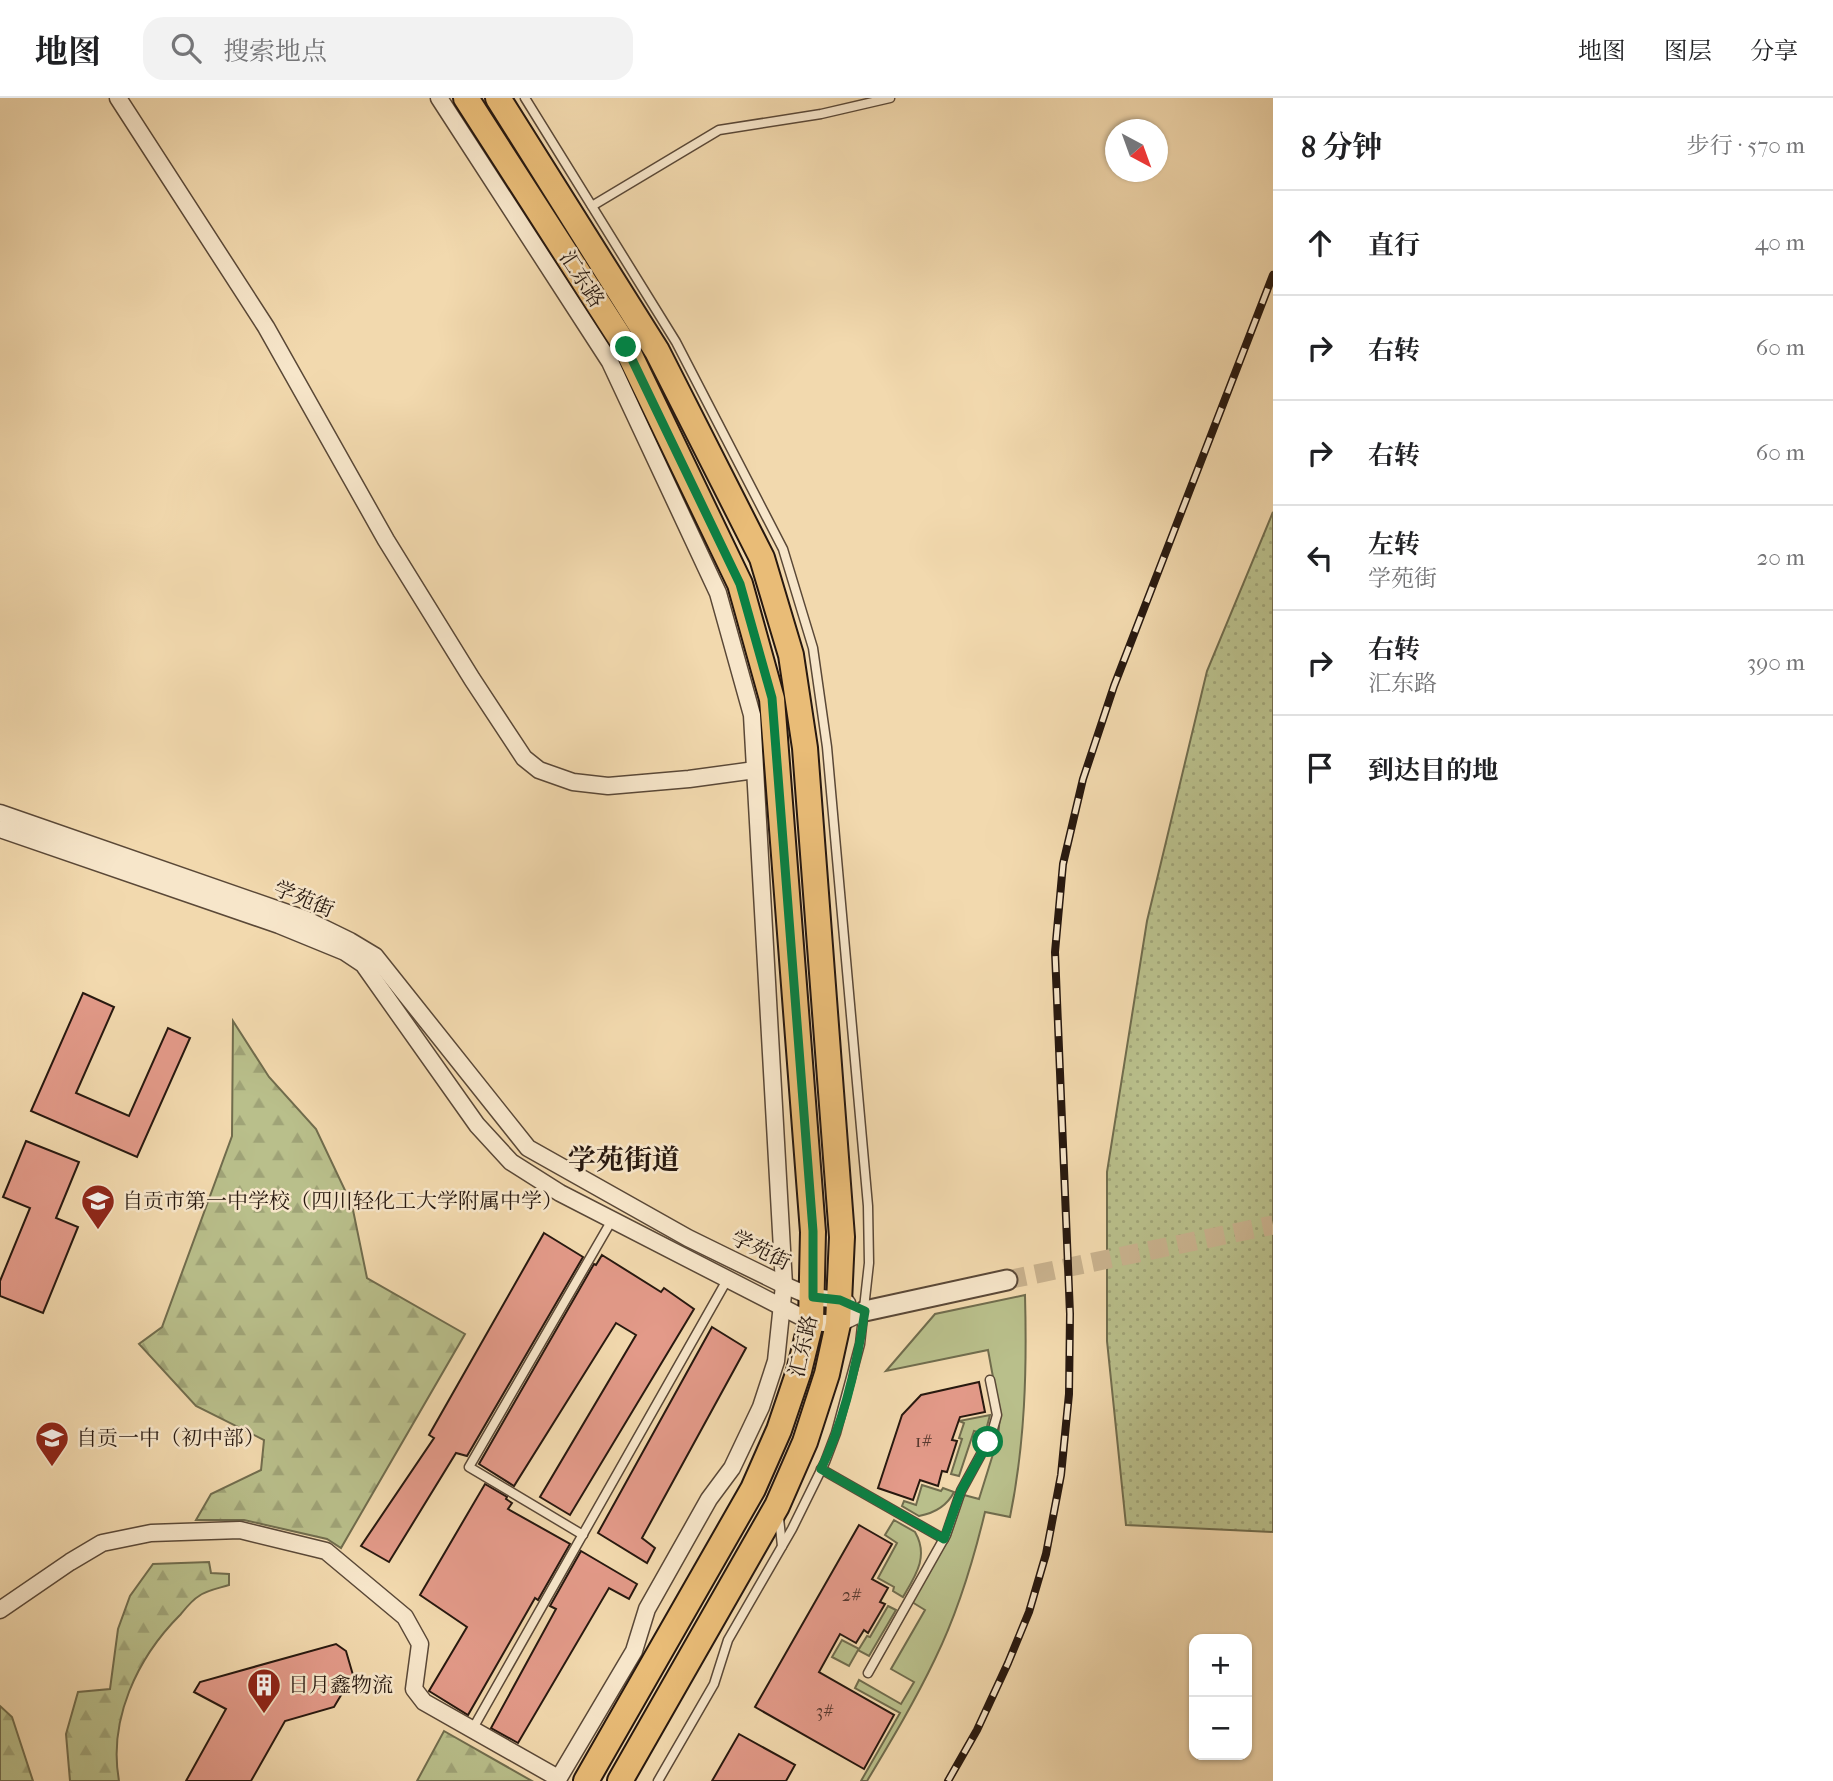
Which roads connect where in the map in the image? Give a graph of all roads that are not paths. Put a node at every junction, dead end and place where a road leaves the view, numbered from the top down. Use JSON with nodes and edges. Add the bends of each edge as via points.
{"nodes":[{"id":1,"x":118,"y":98,"type":"edge"},
{"id":2,"x":439,"y":98,"type":"edge"},
{"id":3,"x":466,"y":98,"type":"edge"},
{"id":4,"x":498,"y":98,"type":"edge"},
{"id":5,"x":525,"y":98,"type":"edge"},
{"id":6,"x":890,"y":98,"type":"edge"},
{"id":7,"x":592,"y":206,"type":"junction"},
{"id":8,"x":755,"y":770,"type":"junction"},
{"id":9,"x":0,"y":813,"type":"edge"},
{"id":10,"x":0,"y":829,"type":"edge"},
{"id":11,"x":612,"y":1220,"type":"junction"},
{"id":12,"x":727,"y":1280,"type":"junction"},
{"id":13,"x":1007,"y":1280,"type":"tunnel mouth"},
{"id":14,"x":784,"y":1286,"type":"junction"},
{"id":15,"x":813,"y":1297,"type":"junction"},
{"id":16,"x":781,"y":1309,"type":"junction"},
{"id":17,"x":865,"y":1311,"type":"junction"},
{"id":18,"x":839,"y":1312,"type":"junction"},
{"id":19,"x":811,"y":1322,"type":"junction"},
{"id":20,"x":990,"y":1380,"type":"dead end"},
{"id":21,"x":821,"y":1469,"type":"junction"},
{"id":22,"x":777,"y":1506,"type":"junction"},
{"id":23,"x":583,"y":1535,"type":"junction"},
{"id":24,"x":944,"y":1539,"type":"junction"},
{"id":25,"x":782,"y":1546,"type":"junction"},
{"id":26,"x":0,"y":1610,"type":"edge"},
{"id":27,"x":868,"y":1672,"type":"dead end"},
{"id":28,"x":472,"y":1730,"type":"junction"},
{"id":29,"x":562,"y":1776,"type":"edge"},
{"id":30,"x":586,"y":1781,"type":"edge"},
{"id":31,"x":620,"y":1781,"type":"edge"},
{"id":32,"x":658,"y":1781,"type":"edge"}],
"edges":[{"from":1,"to":8,"type":"street","via":[[265,327],[386,540],[524,758],[539,771],[573,782],[608,786]]},
{"from":2,"to":8,"type":"street","via":[[610,362],[718,593],[752,715]]},
{"from":3,"to":15,"type":"main road","name":"汇东路","via":[[626,347],[740,584],[772,698],[813,1231]]},
{"from":4,"to":18,"type":"main road","name":"汇东路","via":[[657,351],[762,558],[791,655],[805,748],[842,1237]]},
{"from":5,"to":7,"type":"lane"},
{"from":6,"to":7,"type":"lane","via":[[719,130]]},
{"from":7,"to":17,"type":"lane","via":[[676,342],[783,549],[813,648],[827,747],[868,1206]]},
{"from":8,"to":14,"type":"street"},
{"from":9,"to":14,"type":"street","name":"学苑街","via":[[305,919],[350,941],[375,957],[401,986],[528,1149]]},
{"from":10,"to":11,"type":"street","name":"学苑街","via":[[279,925],[363,964],[477,1125],[511,1162]]},
{"from":11,"to":12,"type":"street","name":"学苑街"},
{"from":11,"to":23,"type":"lane","via":[[469,1467]]},
{"from":12,"to":16,"type":"street","name":"学苑街"},
{"from":12,"to":23,"type":"lane"},
{"from":13,"to":17,"type":"street"},
{"from":14,"to":15,"type":"street","name":"学苑街"},
{"from":14,"to":16,"type":"street"},
{"from":15,"to":18,"type":"street","name":"学苑街"},
{"from":15,"to":19,"type":"main road","name":"汇东路"},
{"from":16,"to":19,"type":"street","name":"学苑街"},
{"from":16,"to":29,"type":"street","via":[[776,1361],[761,1407],[732,1468],[709,1499],[647,1609],[634,1651]]},
{"from":17,"to":18,"type":"street","name":"学苑街"},
{"from":17,"to":21,"type":"lane","via":[[850,1384]]},
{"from":18,"to":19,"type":"street","name":"学苑街"},
{"from":18,"to":22,"type":"main road","name":"汇东路","via":[[827,1374],[805,1442]]},
{"from":19,"to":30,"type":"main road","name":"汇东路","via":[[787,1406],[753,1489]]},
{"from":20,"to":24,"type":"lane","via":[[996,1422],[961,1491]]},
{"from":21,"to":24,"type":"lane"},
{"from":21,"to":25,"type":"lane"},
{"from":22,"to":25,"type":"lane"},
{"from":22,"to":31,"type":"main road","name":"汇东路"},
{"from":23,"to":28,"type":"lane"},
{"from":24,"to":27,"type":"lane"},
{"from":25,"to":32,"type":"lane","via":[[728,1640],[714,1684]]},
{"from":26,"to":28,"type":"street","via":[[102,1543],[152,1534],[240,1530],[326,1551],[405,1617],[419,1644],[414,1689],[419,1696]]},
{"from":28,"to":29,"type":"street"}]}
